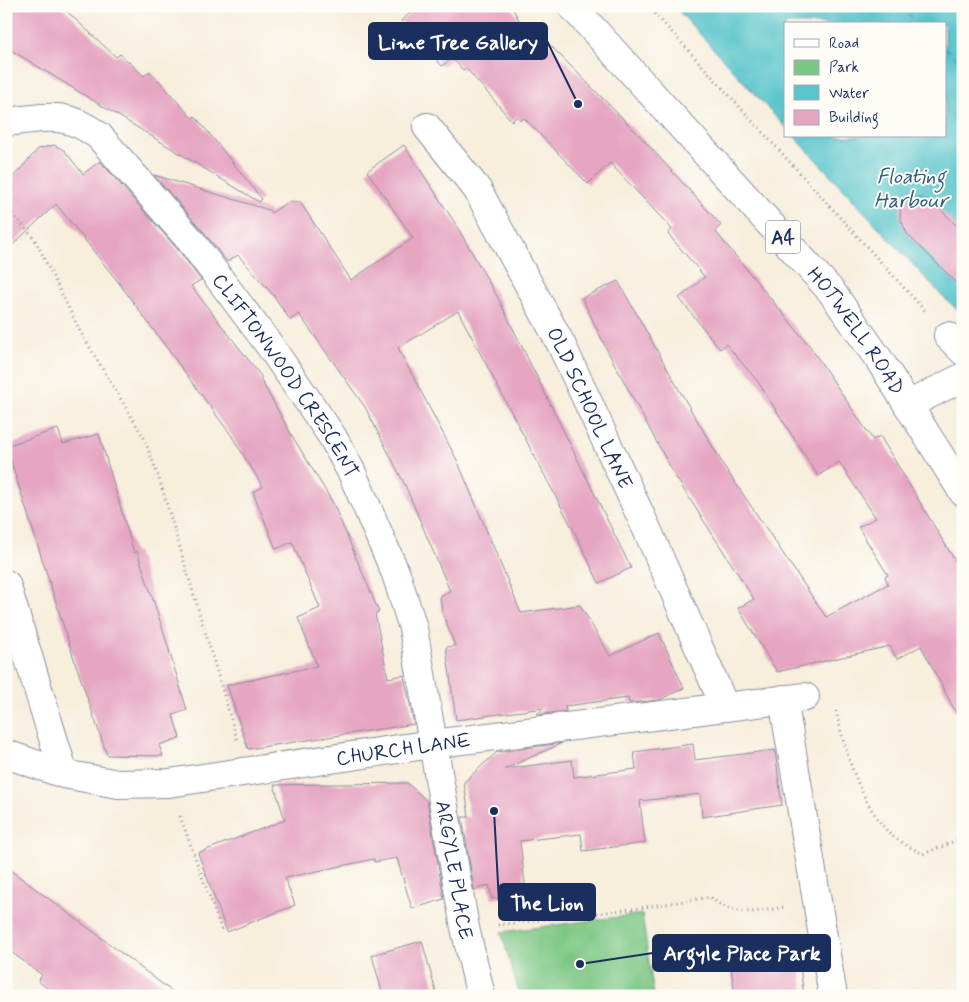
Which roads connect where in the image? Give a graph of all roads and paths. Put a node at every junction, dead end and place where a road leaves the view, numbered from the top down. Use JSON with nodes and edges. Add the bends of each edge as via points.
{"nodes":[{"id":1,"x":572,"y":6,"type":"edge"},
{"id":2,"x":648,"y":6,"type":"edge"},
{"id":3,"x":6,"y":122,"type":"edge"},
{"id":4,"x":427,"y":126,"type":"dead end"},
{"id":5,"x":6,"y":206,"type":"edge"},
{"id":6,"x":956,"y":344,"type":"edge"},
{"id":7,"x":963,"y":377,"type":"edge"},
{"id":8,"x":908,"y":405,"type":"junction"},
{"id":9,"x":963,"y":492,"type":"edge"},
{"id":10,"x":6,"y":584,"type":"edge"},
{"id":11,"x":794,"y":698,"type":"junction"},
{"id":12,"x":725,"y":706,"type":"junction"},
{"id":13,"x":432,"y":744,"type":"junction"},
{"id":14,"x":6,"y":754,"type":"edge"},
{"id":15,"x":64,"y":774,"type":"junction"},
{"id":16,"x":247,"y":774,"type":"junction"},
{"id":17,"x":169,"y":783,"type":"junction"},
{"id":18,"x":963,"y":838,"type":"edge"},
{"id":19,"x":768,"y":910,"type":"dead end"},
{"id":20,"x":465,"y":928,"type":"junction"},
{"id":21,"x":222,"y":931,"type":"dead end"},
{"id":22,"x":481,"y":996,"type":"edge"},
{"id":23,"x":833,"y":996,"type":"edge"}],
"edges":[{"from":1,"to":8,"type":"street","name":"HOTWELL ROAD","number":"A4","via":[[831,291]]},
{"from":2,"to":6,"type":"path"},
{"from":3,"to":13,"type":"street","name":"CLIFTONWOOD CRESCENT","via":[[70,119],[99,136],[191,241],[308,401],[349,466],[396,574],[413,628]]},
{"from":4,"to":12,"type":"street","name":"OLD SCHOOL LANE","via":[[477,189],[561,344]]},
{"from":5,"to":16,"type":"path","via":[[36,240],[80,330],[144,438],[159,478]]},
{"from":7,"to":8,"type":"street"},
{"from":8,"to":9,"type":"street","name":"HOTWELL ROAD","number":"A4"},
{"from":10,"to":15,"type":"street"},
{"from":11,"to":12,"type":"street","name":"CHURCH LANE"},
{"from":11,"to":18,"type":"path","via":[[832,693],[845,751],[865,798],[891,835],[923,854]]},
{"from":11,"to":23,"type":"street"},
{"from":12,"to":13,"type":"street","name":"CHURCH LANE"},
{"from":13,"to":16,"type":"street","name":"CHURCH LANE"},
{"from":13,"to":20,"type":"street","name":"ARGYLE PLACE"},
{"from":14,"to":15,"type":"street","name":"CHURCH LANE"},
{"from":15,"to":17,"type":"street","name":"CHURCH LANE","via":[[118,784]]},
{"from":16,"to":17,"type":"street","name":"CHURCH LANE"},
{"from":17,"to":21,"type":"path"},
{"from":19,"to":20,"type":"path","via":[[741,913],[721,907],[710,897]]},
{"from":20,"to":22,"type":"street","name":"ARGYLE PLACE"}]}
